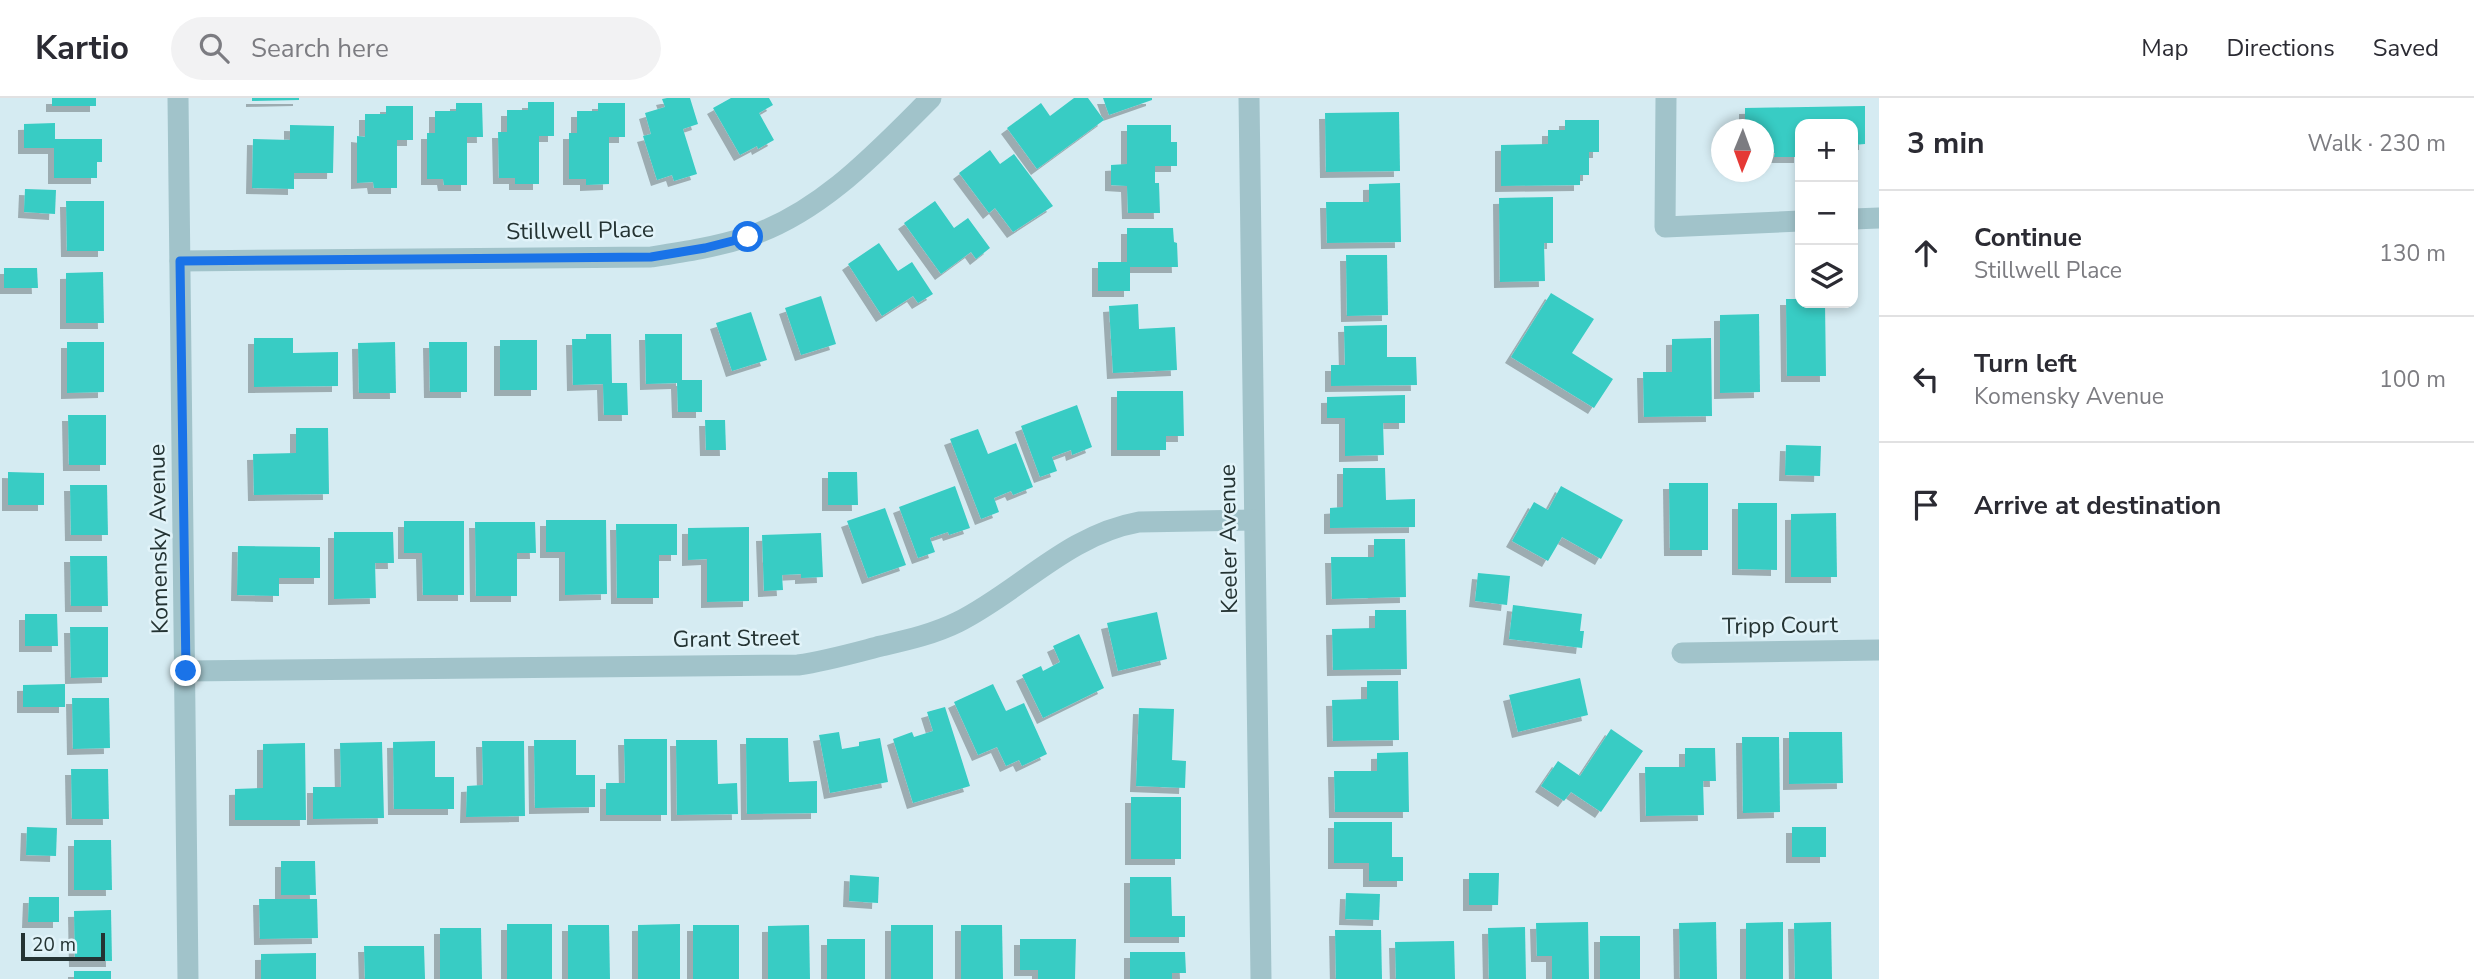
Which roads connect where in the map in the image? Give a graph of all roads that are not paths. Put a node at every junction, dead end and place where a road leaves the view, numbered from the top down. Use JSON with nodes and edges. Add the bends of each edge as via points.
{"nodes":[{"id":1,"x":178,"y":98,"type":"edge"},
{"id":2,"x":931,"y":98,"type":"edge"},
{"id":3,"x":1250,"y":98,"type":"edge"},
{"id":4,"x":1666,"y":98,"type":"edge"},
{"id":5,"x":1879,"y":218,"type":"edge"},
{"id":6,"x":1858,"y":219,"type":"edge"},
{"id":7,"x":1795,"y":221,"type":"edge"},
{"id":8,"x":180,"y":261,"type":"junction"},
{"id":9,"x":1254,"y":520,"type":"junction"},
{"id":10,"x":1879,"y":650,"type":"edge"},
{"id":11,"x":1682,"y":653,"type":"dead end"},
{"id":12,"x":186,"y":671,"type":"junction"},
{"id":13,"x":188,"y":979,"type":"edge"},
{"id":14,"x":1261,"y":979,"type":"edge"}],
"edges":[{"from":1,"to":8,"type":"street","name":"Komensky Avenue"},
{"from":2,"to":8,"type":"street","name":"Stillwell Place","via":[[867,162],[790,218],[748,237],[705,248],[651,257]]},
{"from":3,"to":9,"type":"street","name":"Keeler Avenue"},
{"from":4,"to":7,"type":"street","via":[[1665,227]]},
{"from":5,"to":6,"type":"street"},
{"from":8,"to":12,"type":"street","name":"Komensky Avenue"},
{"from":9,"to":12,"type":"street","name":"Grant Street","via":[[1122,525],[1067,549],[957,622],[822,662]]},
{"from":9,"to":14,"type":"street","name":"Keeler Avenue"},
{"from":10,"to":11,"type":"street","name":"Tripp Court"},
{"from":12,"to":13,"type":"street","name":"Komensky Avenue"}]}
